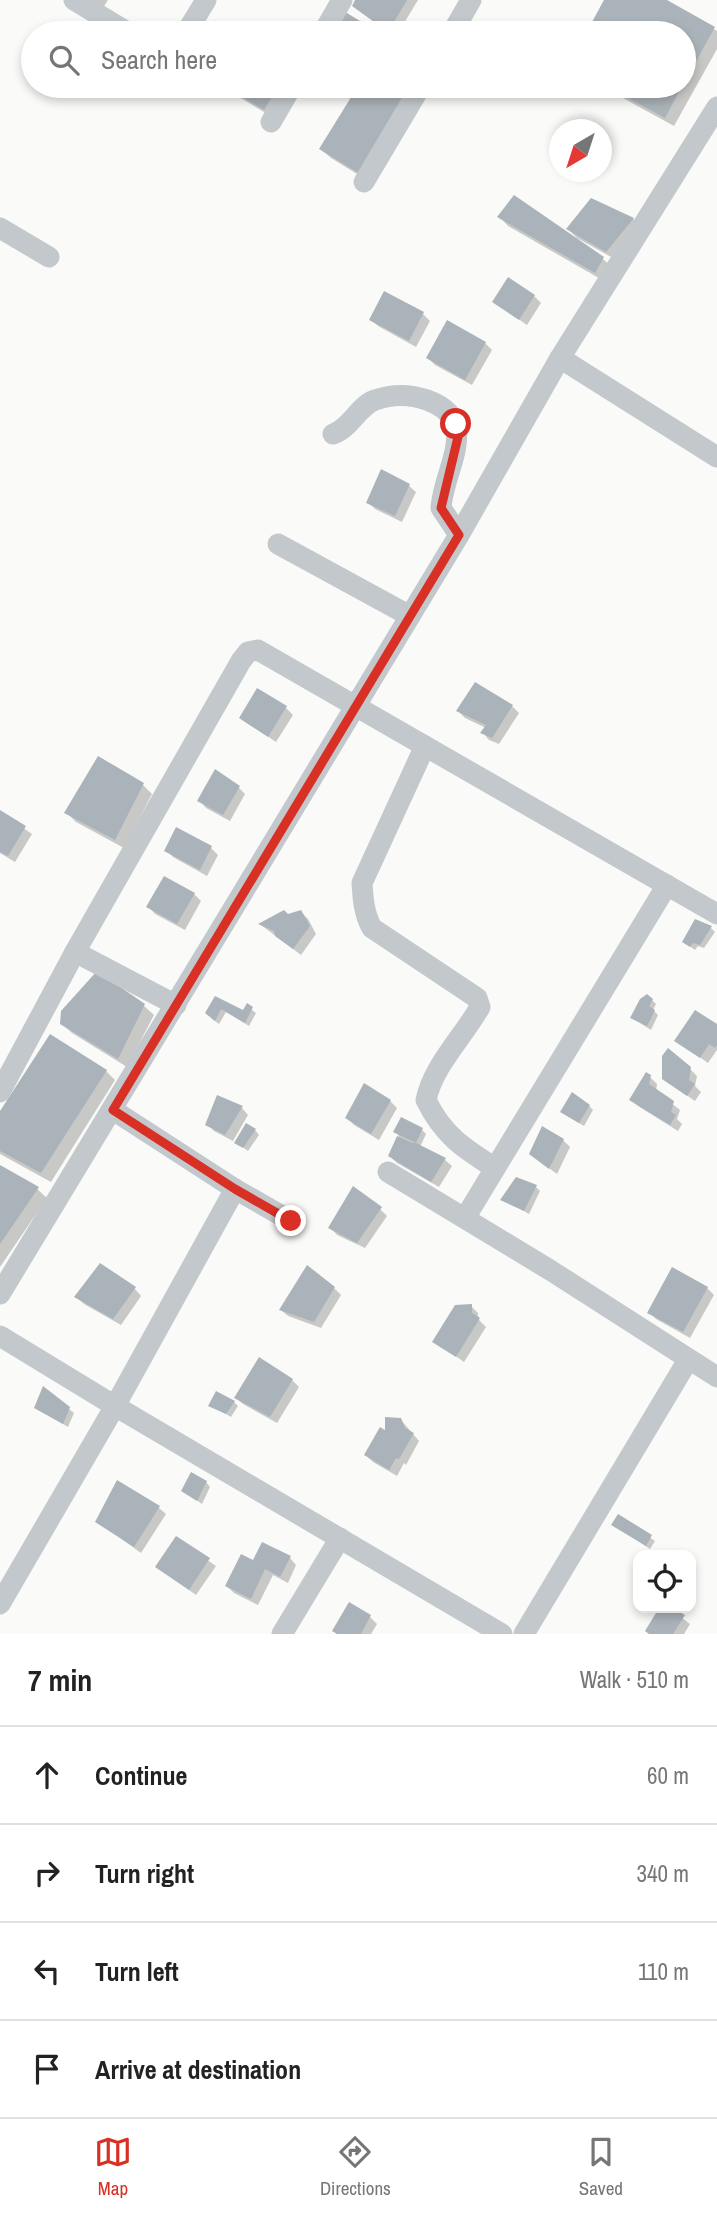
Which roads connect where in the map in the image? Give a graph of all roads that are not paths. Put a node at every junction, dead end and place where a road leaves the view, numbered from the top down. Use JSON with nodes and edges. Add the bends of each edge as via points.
{"nodes":[{"id":1,"x":74,"y":0,"type":"edge"},
{"id":2,"x":206,"y":0,"type":"edge"},
{"id":3,"x":342,"y":0,"type":"edge"},
{"id":4,"x":471,"y":0,"type":"edge"},
{"id":5,"x":109,"y":21,"type":"edge"},
{"id":6,"x":193,"y":21,"type":"edge"},
{"id":7,"x":330,"y":21,"type":"edge"},
{"id":8,"x":459,"y":21,"type":"edge"},
{"id":9,"x":285,"y":98,"type":"edge"},
{"id":10,"x":414,"y":98,"type":"edge"},
{"id":11,"x":717,"y":107,"type":"edge"},
{"id":12,"x":271,"y":122,"type":"dead end"},
{"id":13,"x":364,"y":182,"type":"dead end"},
{"id":14,"x":0,"y":228,"type":"edge"},
{"id":15,"x":49,"y":257,"type":"dead end"},
{"id":16,"x":560,"y":358,"type":"junction"},
{"id":17,"x":333,"y":433,"type":"dead end"},
{"id":18,"x":717,"y":457,"type":"edge"},
{"id":19,"x":459,"y":535,"type":"junction"},
{"id":20,"x":278,"y":544,"type":"dead end"},
{"id":21,"x":410,"y":616,"type":"junction"},
{"id":22,"x":355,"y":706,"type":"junction"},
{"id":23,"x":425,"y":746,"type":"junction"},
{"id":24,"x":667,"y":884,"type":"junction"},
{"id":25,"x":717,"y":914,"type":"edge"},
{"id":26,"x":75,"y":953,"type":"junction"},
{"id":27,"x":176,"y":1005,"type":"junction"},
{"id":28,"x":0,"y":1092,"type":"edge"},
{"id":29,"x":113,"y":1110,"type":"junction"},
{"id":30,"x":495,"y":1168,"type":"junction"},
{"id":31,"x":388,"y":1172,"type":"dead end"},
{"id":32,"x":235,"y":1189,"type":"junction"},
{"id":33,"x":465,"y":1218,"type":"junction"},
{"id":34,"x":291,"y":1221,"type":"dead end"},
{"id":35,"x":0,"y":1294,"type":"edge"},
{"id":36,"x":0,"y":1336,"type":"edge"},
{"id":37,"x":688,"y":1360,"type":"junction"},
{"id":38,"x":717,"y":1377,"type":"edge"},
{"id":39,"x":115,"y":1406,"type":"junction"},
{"id":40,"x":340,"y":1538,"type":"junction"},
{"id":41,"x":0,"y":1604,"type":"edge"},
{"id":42,"x":282,"y":1634,"type":"edge"},
{"id":43,"x":501,"y":1634,"type":"edge"},
{"id":44,"x":524,"y":1634,"type":"edge"}],
"edges":[{"from":1,"to":5,"type":"street"},
{"from":2,"to":6,"type":"street"},
{"from":3,"to":7,"type":"street"},
{"from":4,"to":8,"type":"street"},
{"from":9,"to":12,"type":"street"},
{"from":10,"to":13,"type":"street"},
{"from":11,"to":16,"type":"street"},
{"from":14,"to":15,"type":"street"},
{"from":16,"to":18,"type":"street"},
{"from":16,"to":19,"type":"street"},
{"from":17,"to":19,"type":"street","via":[[348,426],[371,401],[396,394],[445,407],[458,437],[441,508]]},
{"from":19,"to":21,"type":"street"},
{"from":20,"to":21,"type":"street"},
{"from":21,"to":22,"type":"street"},
{"from":22,"to":23,"type":"street"},
{"from":22,"to":26,"type":"street","via":[[258,650],[248,652]]},
{"from":22,"to":27,"type":"street"},
{"from":23,"to":24,"type":"street"},
{"from":23,"to":30,"type":"street","via":[[362,883],[363,900],[372,928],[477,998],[480,1007],[437,1073],[426,1100],[443,1130]]},
{"from":24,"to":25,"type":"street"},
{"from":24,"to":30,"type":"street"},
{"from":26,"to":27,"type":"street"},
{"from":26,"to":28,"type":"street"},
{"from":27,"to":29,"type":"street"},
{"from":29,"to":32,"type":"street"},
{"from":29,"to":35,"type":"street"},
{"from":30,"to":33,"type":"street"},
{"from":31,"to":33,"type":"street"},
{"from":32,"to":34,"type":"street"},
{"from":32,"to":39,"type":"street"},
{"from":33,"to":37,"type":"street"},
{"from":36,"to":39,"type":"street"},
{"from":37,"to":38,"type":"street"},
{"from":37,"to":44,"type":"street"},
{"from":39,"to":40,"type":"street"},
{"from":39,"to":41,"type":"street"},
{"from":40,"to":42,"type":"street"},
{"from":40,"to":43,"type":"street"}]}
